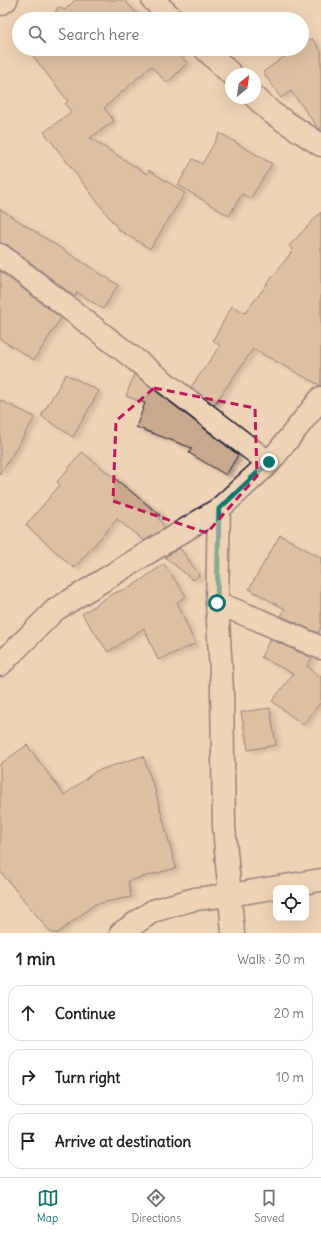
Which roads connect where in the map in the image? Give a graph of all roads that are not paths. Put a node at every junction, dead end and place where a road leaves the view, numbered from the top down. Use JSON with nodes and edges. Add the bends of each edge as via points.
{"nodes":[{"id":1,"x":6,"y":0,"type":"edge"},
{"id":2,"x":153,"y":0,"type":"edge"},
{"id":3,"x":0,"y":4,"type":"edge"},
{"id":4,"x":166,"y":12,"type":"edge"},
{"id":5,"x":212,"y":56,"type":"edge"},
{"id":6,"x":225,"y":68,"type":"edge"},
{"id":7,"x":261,"y":103,"type":"edge"},
{"id":8,"x":321,"y":145,"type":"edge"},
{"id":9,"x":0,"y":255,"type":"edge"},
{"id":10,"x":321,"y":398,"type":"edge"},
{"id":11,"x":269,"y":462,"type":"junction"},
{"id":12,"x":219,"y":509,"type":"junction"},
{"id":13,"x":217,"y":603,"type":"junction"},
{"id":14,"x":321,"y":648,"type":"edge"},
{"id":15,"x":0,"y":664,"type":"edge"},
{"id":16,"x":321,"y":880,"type":"edge"},
{"id":17,"x":230,"y":895,"type":"junction"},
{"id":18,"x":121,"y":933,"type":"edge"},
{"id":19,"x":233,"y":933,"type":"edge"}],
"edges":[{"from":1,"to":3,"type":"street"},
{"from":2,"to":4,"type":"street"},
{"from":5,"to":6,"type":"street"},
{"from":7,"to":8,"type":"street","via":[[272,113]]},
{"from":9,"to":11,"type":"street"},
{"from":10,"to":11,"type":"street"},
{"from":11,"to":12,"type":"street"},
{"from":12,"to":13,"type":"street"},
{"from":12,"to":15,"type":"street","via":[[55,610]]},
{"from":13,"to":14,"type":"street"},
{"from":13,"to":17,"type":"street","via":[[222,690],[224,827]]},
{"from":16,"to":17,"type":"street"},
{"from":17,"to":18,"type":"street","via":[[195,899],[153,911]]},
{"from":17,"to":19,"type":"street"}]}
